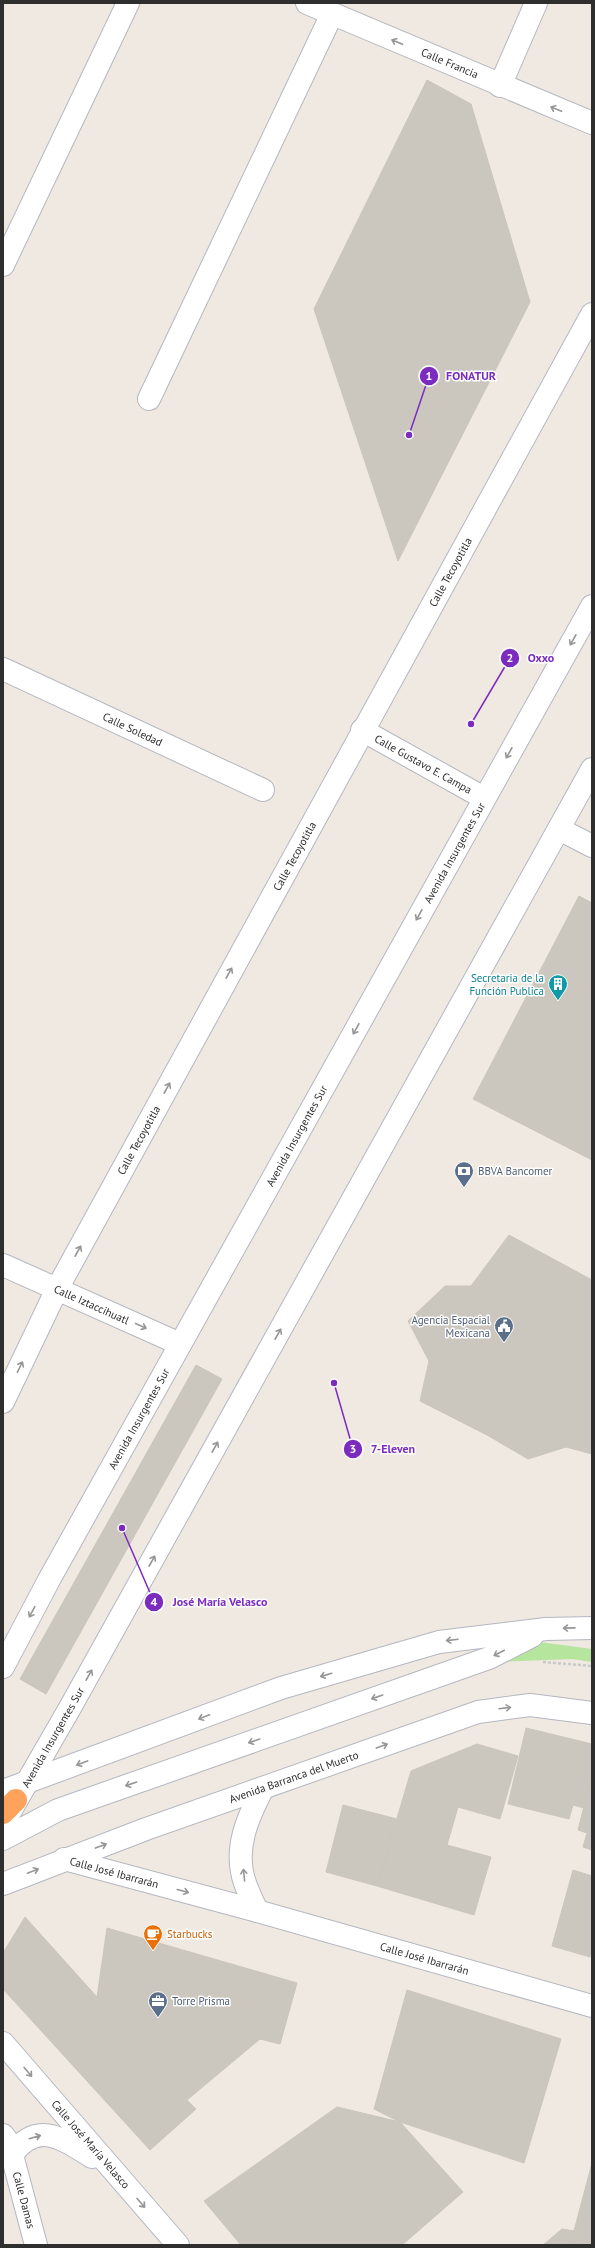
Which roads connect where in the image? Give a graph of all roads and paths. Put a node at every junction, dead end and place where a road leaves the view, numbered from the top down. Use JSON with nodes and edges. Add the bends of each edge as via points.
{"nodes":[{"id":1,"x":128,"y":3,"type":"edge"},
{"id":2,"x":307,"y":3,"type":"edge"},
{"id":3,"x":536,"y":3,"type":"edge"},
{"id":4,"x":332,"y":14,"type":"junction"},
{"id":5,"x":500,"y":86,"type":"junction"},
{"id":6,"x":592,"y":124,"type":"edge"},
{"id":7,"x":3,"y":265,"type":"edge"},
{"id":8,"x":592,"y":314,"type":"edge"},
{"id":9,"x":149,"y":399,"type":"dead end"},
{"id":10,"x":592,"y":606,"type":"edge"},
{"id":11,"x":3,"y":669,"type":"edge"},
{"id":12,"x":362,"y":730,"type":"junction"},
{"id":13,"x":592,"y":769,"type":"edge"},
{"id":14,"x":264,"y":790,"type":"dead end"},
{"id":15,"x":484,"y":798,"type":"junction"},
{"id":16,"x":559,"y":829,"type":"junction"},
{"id":17,"x":592,"y":846,"type":"edge"},
{"id":18,"x":3,"y":1265,"type":"edge"},
{"id":19,"x":57,"y":1289,"type":"junction"},
{"id":20,"x":180,"y":1344,"type":"junction"},
{"id":21,"x":3,"y":1402,"type":"edge"},
{"id":22,"x":592,"y":1628,"type":"edge"},
{"id":23,"x":546,"y":1629,"type":"junction"},
{"id":24,"x":3,"y":1667,"type":"edge"},
{"id":25,"x":592,"y":1713,"type":"edge"},
{"id":26,"x":28,"y":1781,"type":"junction"},
{"id":27,"x":263,"y":1788,"type":"junction"},
{"id":28,"x":8,"y":1802,"type":"edge"},
{"id":29,"x":3,"y":1824,"type":"edge"},
{"id":30,"x":3,"y":1839,"type":"edge"},
{"id":31,"x":64,"y":1859,"type":"junction"},
{"id":32,"x":3,"y":1884,"type":"edge"},
{"id":33,"x":257,"y":1911,"type":"junction"},
{"id":34,"x":592,"y":2006,"type":"edge"},
{"id":35,"x":3,"y":2043,"type":"edge"},
{"id":36,"x":3,"y":2135,"type":"edge"},
{"id":37,"x":12,"y":2155,"type":"junction"},
{"id":38,"x":108,"y":2166,"type":"junction"},
{"id":39,"x":36,"y":2245,"type":"edge"},
{"id":40,"x":178,"y":2245,"type":"edge"}],
"edges":[{"from":1,"to":7,"type":"street"},
{"from":2,"to":4,"type":"street","name":"Calle Francia"},
{"from":3,"to":5,"type":"street"},
{"from":5,"to":4,"type":"street","name":"Calle Francia","one_way":true},
{"from":4,"to":9,"type":"street"},
{"from":6,"to":5,"type":"street","name":"Calle Francia","one_way":true},
{"from":8,"to":12,"type":"street","name":"Calle Tecoyotitla"},
{"from":10,"to":15,"type":"street","name":"Avenida Insurgentes Sur","one_way":true},
{"from":11,"to":14,"type":"street","name":"Calle Soledad"},
{"from":12,"to":15,"type":"street","name":"Calle Gustavo E. Campa"},
{"from":19,"to":12,"type":"street","name":"Calle Tecoyotitla","one_way":true},
{"from":13,"to":16,"type":"street","name":"Avenida Insurgentes Sur"},
{"from":15,"to":20,"type":"street","name":"Avenida Insurgentes Sur","one_way":true},
{"from":16,"to":17,"type":"street"},
{"from":26,"to":16,"type":"street","name":"Avenida Insurgentes Sur","one_way":true},
{"from":18,"to":19,"type":"street","name":"Calle Iztaccihuatl"},
{"from":19,"to":20,"type":"street","name":"Calle Iztaccihuatl","one_way":true},
{"from":21,"to":19,"type":"street","name":"Calle Tecoyotitla","one_way":true},
{"from":20,"to":24,"type":"street","name":"Avenida Insurgentes Sur","one_way":true},
{"from":22,"to":23,"type":"street","one_way":true},
{"from":23,"to":26,"type":"street","one_way":true,"via":[[439,1642],[281,1688]]},
{"from":23,"to":30,"type":"street","one_way":true,"via":[[489,1658],[58,1810]]},
{"from":27,"to":25,"type":"street","name":"Avenida Barranca del Muerto","one_way":true,"via":[[478,1712],[530,1705]]},
{"from":26,"to":28,"type":"street","name":"Avenida Insurgentes Sur"},
{"from":31,"to":27,"type":"street","name":"Avenida Barranca del Muerto","one_way":true},
{"from":33,"to":27,"type":"street","one_way":true,"via":[[244,1881],[241,1849],[248,1817]]},
{"from":28,"to":29,"type":"street","name":"Avenida Insurgentes Sur"},
{"from":32,"to":31,"type":"street","name":"Avenida Barranca del Muerto","one_way":true},
{"from":31,"to":33,"type":"street","name":"Calle José Ibarrarán","one_way":true},
{"from":33,"to":34,"type":"street","name":"Calle José Ibarrarán"},
{"from":35,"to":38,"type":"street","name":"Calle José María Velasco","one_way":true},
{"from":36,"to":37,"type":"street","name":"Calle Damas","via":[[11,2146]]},
{"from":37,"to":38,"type":"street","one_way":true,"via":[[28,2138],[52,2135]]},
{"from":37,"to":39,"type":"street","name":"Calle Damas"},
{"from":38,"to":40,"type":"street","name":"Calle José María Velasco","one_way":true}]}
